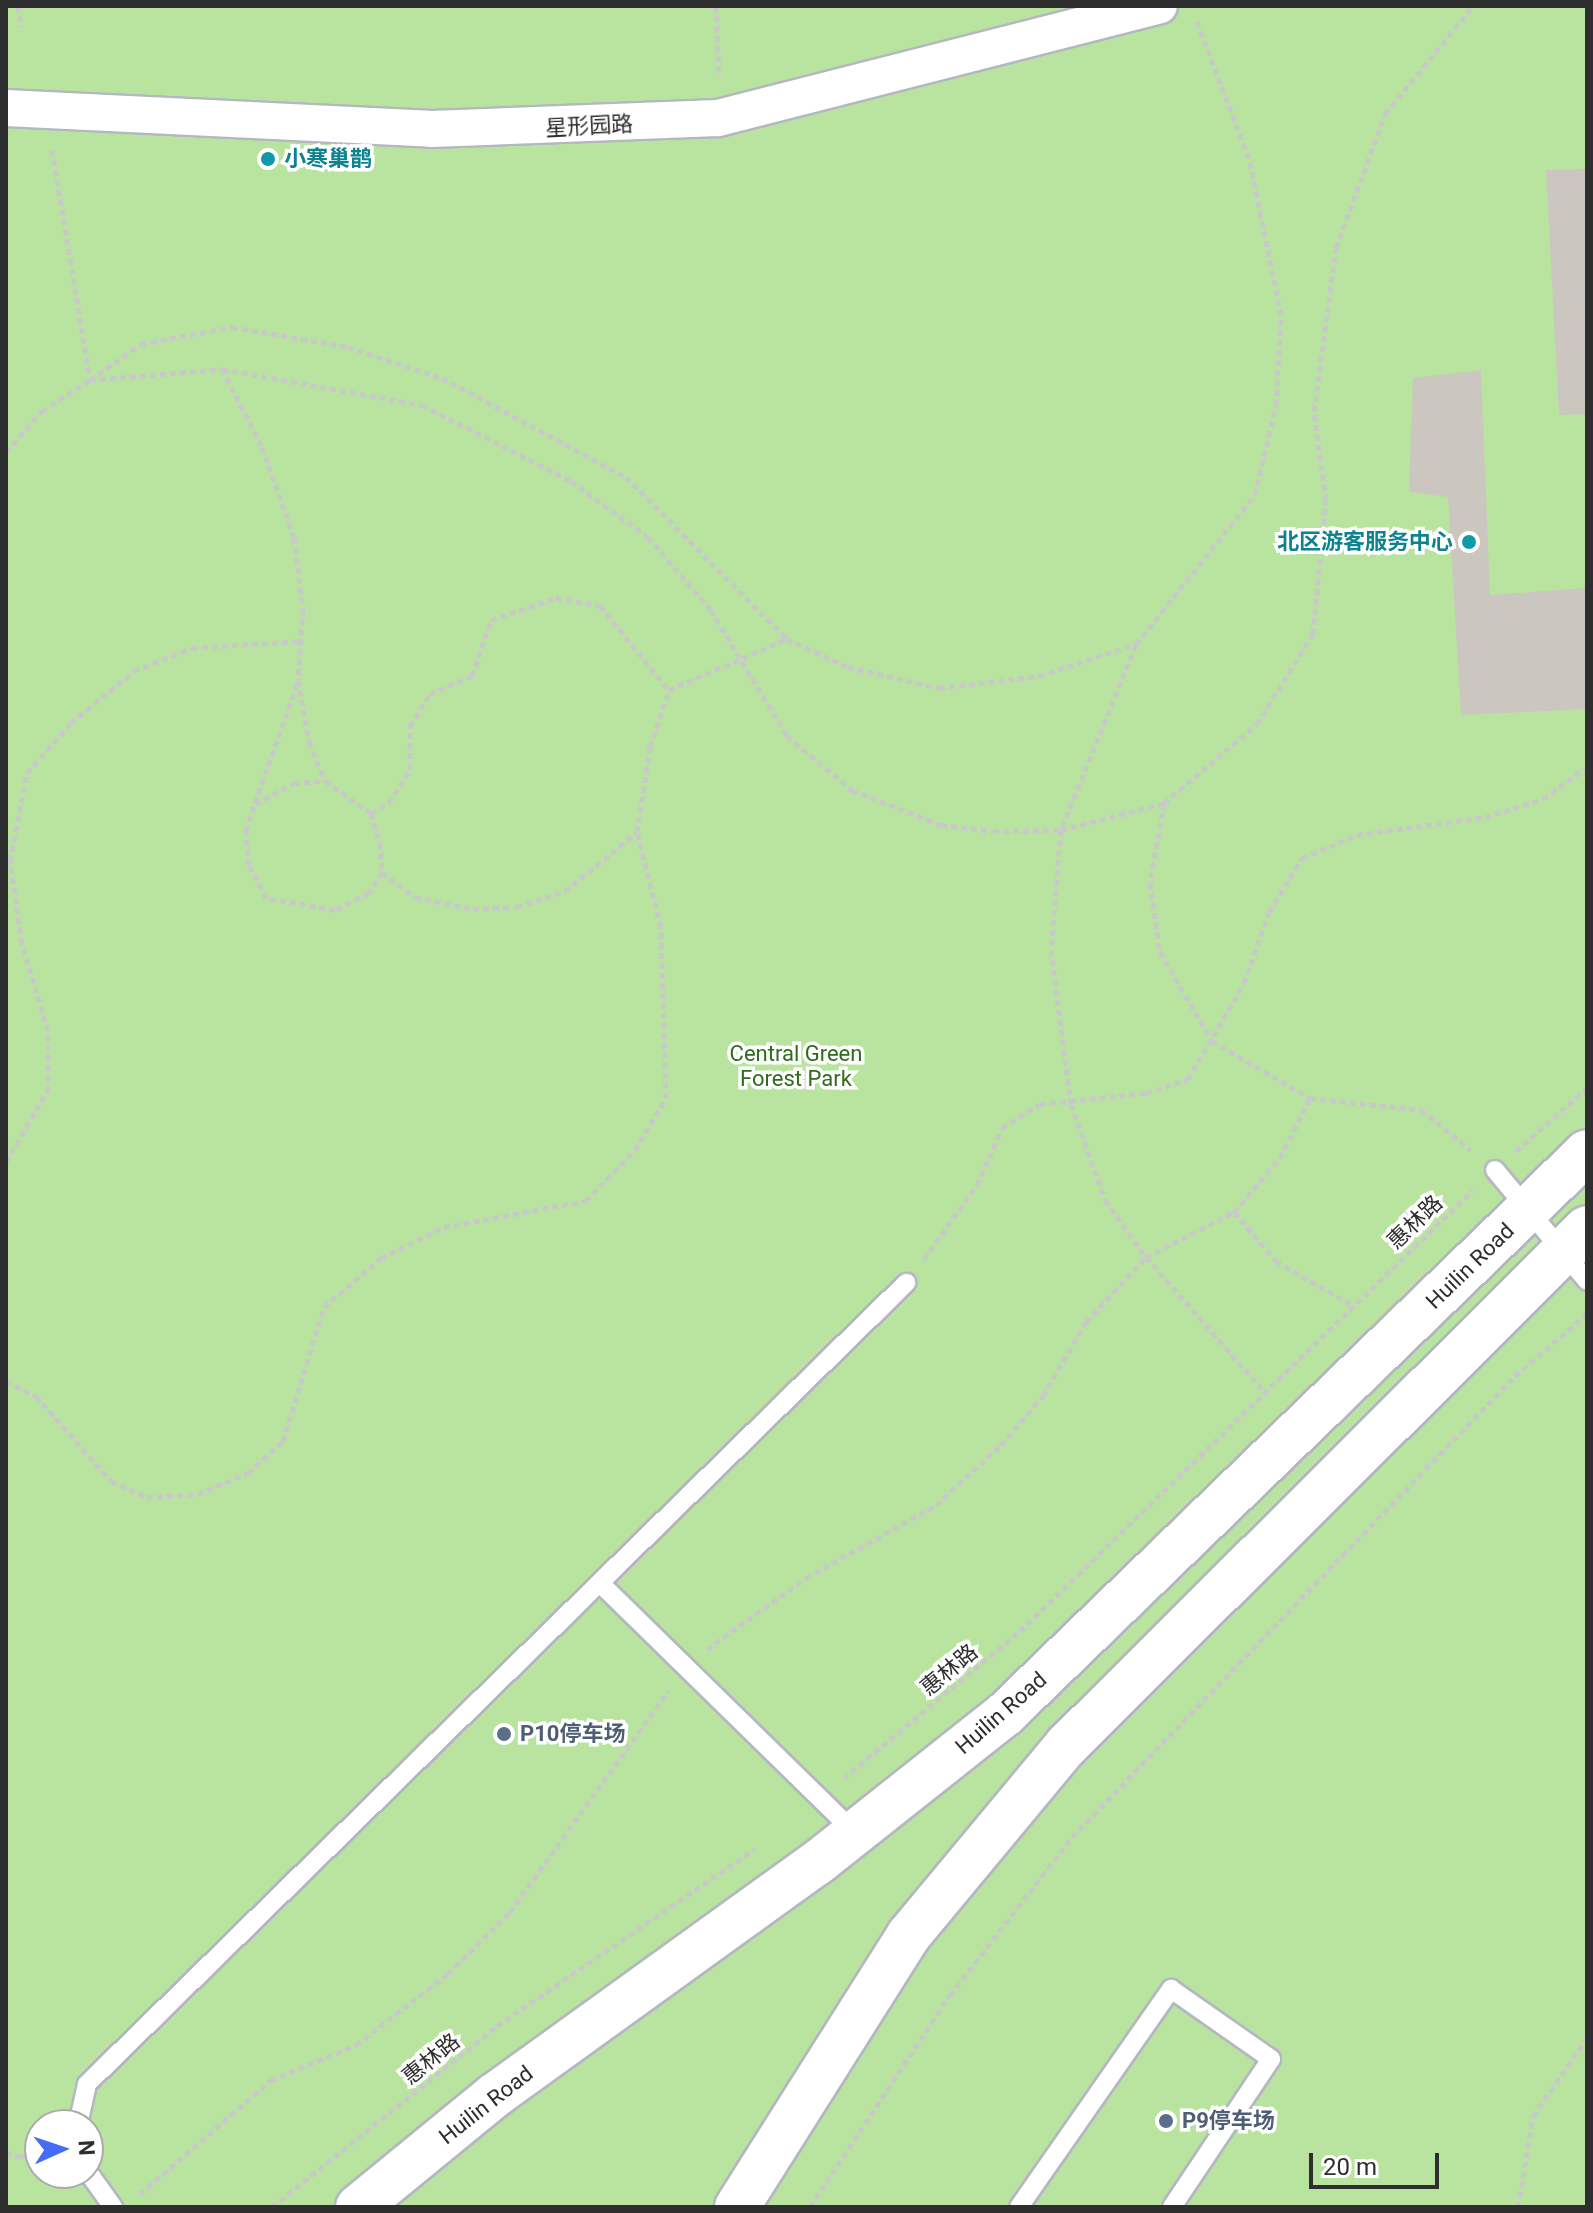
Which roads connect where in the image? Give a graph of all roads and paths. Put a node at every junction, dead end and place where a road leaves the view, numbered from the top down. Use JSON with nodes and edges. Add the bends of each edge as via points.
{"nodes":[{"id":1,"x":18,"y":6,"type":"edge"},
{"id":2,"x":716,"y":6,"type":"edge"},
{"id":3,"x":1159,"y":6,"type":"edge"},
{"id":4,"x":1191,"y":6,"type":"edge"},
{"id":5,"x":1473,"y":6,"type":"edge"},
{"id":6,"x":21,"y":27,"type":"dead end"},
{"id":7,"x":45,"y":106,"type":"junction"},
{"id":8,"x":6,"y":108,"type":"edge"},
{"id":9,"x":718,"y":118,"type":"junction"},
{"id":10,"x":222,"y":369,"type":"junction"},
{"id":11,"x":90,"y":380,"type":"junction"},
{"id":12,"x":6,"y":452,"type":"edge"},
{"id":13,"x":787,"y":639,"type":"junction"},
{"id":14,"x":301,"y":641,"type":"junction"},
{"id":15,"x":1136,"y":644,"type":"junction"},
{"id":16,"x":741,"y":660,"type":"junction"},
{"id":17,"x":298,"y":680,"type":"junction"},
{"id":18,"x":669,"y":690,"type":"junction"},
{"id":19,"x":1587,"y":767,"type":"edge"},
{"id":20,"x":325,"y":781,"type":"junction"},
{"id":21,"x":1164,"y":803,"type":"junction"},
{"id":22,"x":255,"y":804,"type":"junction"},
{"id":23,"x":371,"y":813,"type":"junction"},
{"id":24,"x":1061,"y":830,"type":"junction"},
{"id":25,"x":637,"y":832,"type":"junction"},
{"id":26,"x":382,"y":872,"type":"junction"},
{"id":27,"x":1212,"y":1041,"type":"junction"},
{"id":28,"x":1587,"y":1088,"type":"edge"},
{"id":29,"x":1071,"y":1104,"type":"junction"},
{"id":30,"x":1587,"y":1152,"type":"edge"},
{"id":31,"x":6,"y":1162,"type":"edge"},
{"id":32,"x":1495,"y":1170,"type":"junction"},
{"id":33,"x":1529,"y":1207,"type":"junction"},
{"id":34,"x":1234,"y":1212,"type":"dead end"},
{"id":35,"x":1579,"y":1254,"type":"edge"},
{"id":36,"x":906,"y":1283,"type":"joint"},
{"id":37,"x":1352,"y":1305,"type":"junction"},
{"id":38,"x":1587,"y":1314,"type":"edge"},
{"id":39,"x":6,"y":1381,"type":"edge"},
{"id":40,"x":1263,"y":1390,"type":"junction"},
{"id":41,"x":601,"y":1584,"type":"junction"},
{"id":42,"x":820,"y":1798,"type":"junction"},
{"id":43,"x":855,"y":1833,"type":"junction"},
{"id":44,"x":759,"y":1846,"type":"dead end"},
{"id":45,"x":1587,"y":2038,"type":"edge"},
{"id":46,"x":82,"y":2109,"type":"edge"},
{"id":47,"x":100,"y":2189,"type":"edge"},
{"id":48,"x":113,"y":2207,"type":"edge"},
{"id":49,"x":272,"y":2207,"type":"edge"},
{"id":50,"x":358,"y":2207,"type":"edge"},
{"id":51,"x":737,"y":2207,"type":"edge"},
{"id":52,"x":810,"y":2207,"type":"edge"},
{"id":53,"x":1019,"y":2207,"type":"edge"},
{"id":54,"x":1172,"y":2207,"type":"edge"},
{"id":55,"x":1518,"y":2207,"type":"edge"}],
"edges":[{"from":1,"to":6,"type":"path"},
{"from":2,"to":9,"type":"path"},
{"from":3,"to":9,"type":"street","name":"星形园路"},
{"from":4,"to":15,"type":"path","via":[[1249,158],[1281,315],[1276,405],[1255,495]]},
{"from":5,"to":21,"type":"path","via":[[1385,114],[1336,248],[1314,411],[1326,500],[1313,634],[1257,724]]},
{"from":7,"to":8,"type":"street","name":"星形园路"},
{"from":7,"to":9,"type":"street","name":"星形园路","via":[[432,129]]},
{"from":7,"to":11,"type":"path"},
{"from":10,"to":11,"type":"path"},
{"from":10,"to":14,"type":"path","via":[[262,447],[294,538]]},
{"from":10,"to":16,"type":"path","via":[[422,405],[571,481],[648,537],[711,610]]},
{"from":11,"to":12,"type":"path","via":[[42,411]]},
{"from":11,"to":13,"type":"path","via":[[141,344],[232,327],[348,347],[442,378],[626,477]]},
{"from":13,"to":15,"type":"path","via":[[848,667],[939,688],[1039,676]]},
{"from":13,"to":16,"type":"path"},
{"from":14,"to":17,"type":"path"},
{"from":14,"to":31,"type":"path","via":[[192,648],[134,671],[71,723],[27,773],[10,861],[22,943],[48,1031],[48,1090]]},
{"from":15,"to":24,"type":"path"},
{"from":16,"to":18,"type":"path"},
{"from":16,"to":24,"type":"path","via":[[787,736],[852,790],[941,825]]},
{"from":17,"to":20,"type":"path","via":[[309,742]]},
{"from":17,"to":22,"type":"path"},
{"from":18,"to":23,"type":"path","via":[[600,606],[556,598],[491,620],[472,676],[430,694],[416,715],[410,769],[389,803]]},
{"from":18,"to":25,"type":"path","via":[[650,747]]},
{"from":19,"to":27,"type":"path","via":[[1543,799],[1485,817],[1357,835],[1302,858],[1269,912],[1244,983]]},
{"from":20,"to":22,"type":"path","via":[[294,783]]},
{"from":20,"to":23,"type":"path"},
{"from":21,"to":24,"type":"path"},
{"from":21,"to":27,"type":"path","via":[[1150,883],[1160,952]]},
{"from":22,"to":26,"type":"path","via":[[246,831],[249,865],[266,898],[335,910],[369,893]]},
{"from":23,"to":26,"type":"path"},
{"from":24,"to":29,"type":"path","via":[[1051,950]]},
{"from":25,"to":26,"type":"path","via":[[565,891],[517,907],[473,909],[415,897]]},
{"from":25,"to":39,"type":"path","via":[[661,927],[666,1098],[635,1150],[586,1201],[444,1227],[381,1258],[324,1307],[283,1441],[248,1473],[198,1494],[147,1497],[111,1481],[36,1396]]},
{"from":27,"to":29,"type":"path","via":[[1188,1079]]},
{"from":27,"to":32,"type":"path","via":[[1310,1098],[1421,1110]]},
{"from":28,"to":32,"type":"path","name":"惠林路"},
{"from":29,"to":36,"type":"path","via":[[1040,1104],[1002,1128],[977,1185]]},
{"from":29,"to":40,"type":"path","via":[[1105,1200]]},
{"from":30,"to":33,"type":"main road","name":"Huilin Road"},
{"from":32,"to":33,"type":"lane"},
{"from":32,"to":37,"type":"path","name":"惠林路"},
{"from":33,"to":35,"type":"lane"},
{"from":33,"to":43,"type":"main road","name":"Huilin Road","via":[[1004,1715]]},
{"from":34,"to":37,"type":"path","via":[[1276,1261]]},
{"from":35,"to":51,"type":"main road","via":[[1067,1745],[909,1935]]},
{"from":36,"to":41,"type":"lane"},
{"from":37,"to":40,"type":"path","name":"惠林路"},
{"from":38,"to":52,"type":"path","via":[[1515,1376],[1072,1837],[950,1995]]},
{"from":40,"to":42,"type":"path","name":"惠林路","via":[[1020,1631]]},
{"from":41,"to":42,"type":"lane"},
{"from":41,"to":46,"type":"lane","via":[[87,2084]]},
{"from":42,"to":43,"type":"lane"},
{"from":43,"to":50,"type":"main road","name":"Huilin Road","via":[[495,2095]]},
{"from":44,"to":49,"type":"path","name":"惠林路","via":[[497,2026]]},
{"from":45,"to":55,"type":"path","via":[[1533,2116]]},
{"from":47,"to":48,"type":"lane"},
{"from":53,"to":54,"type":"lane","via":[[1171,1989],[1271,2059]]}]}
